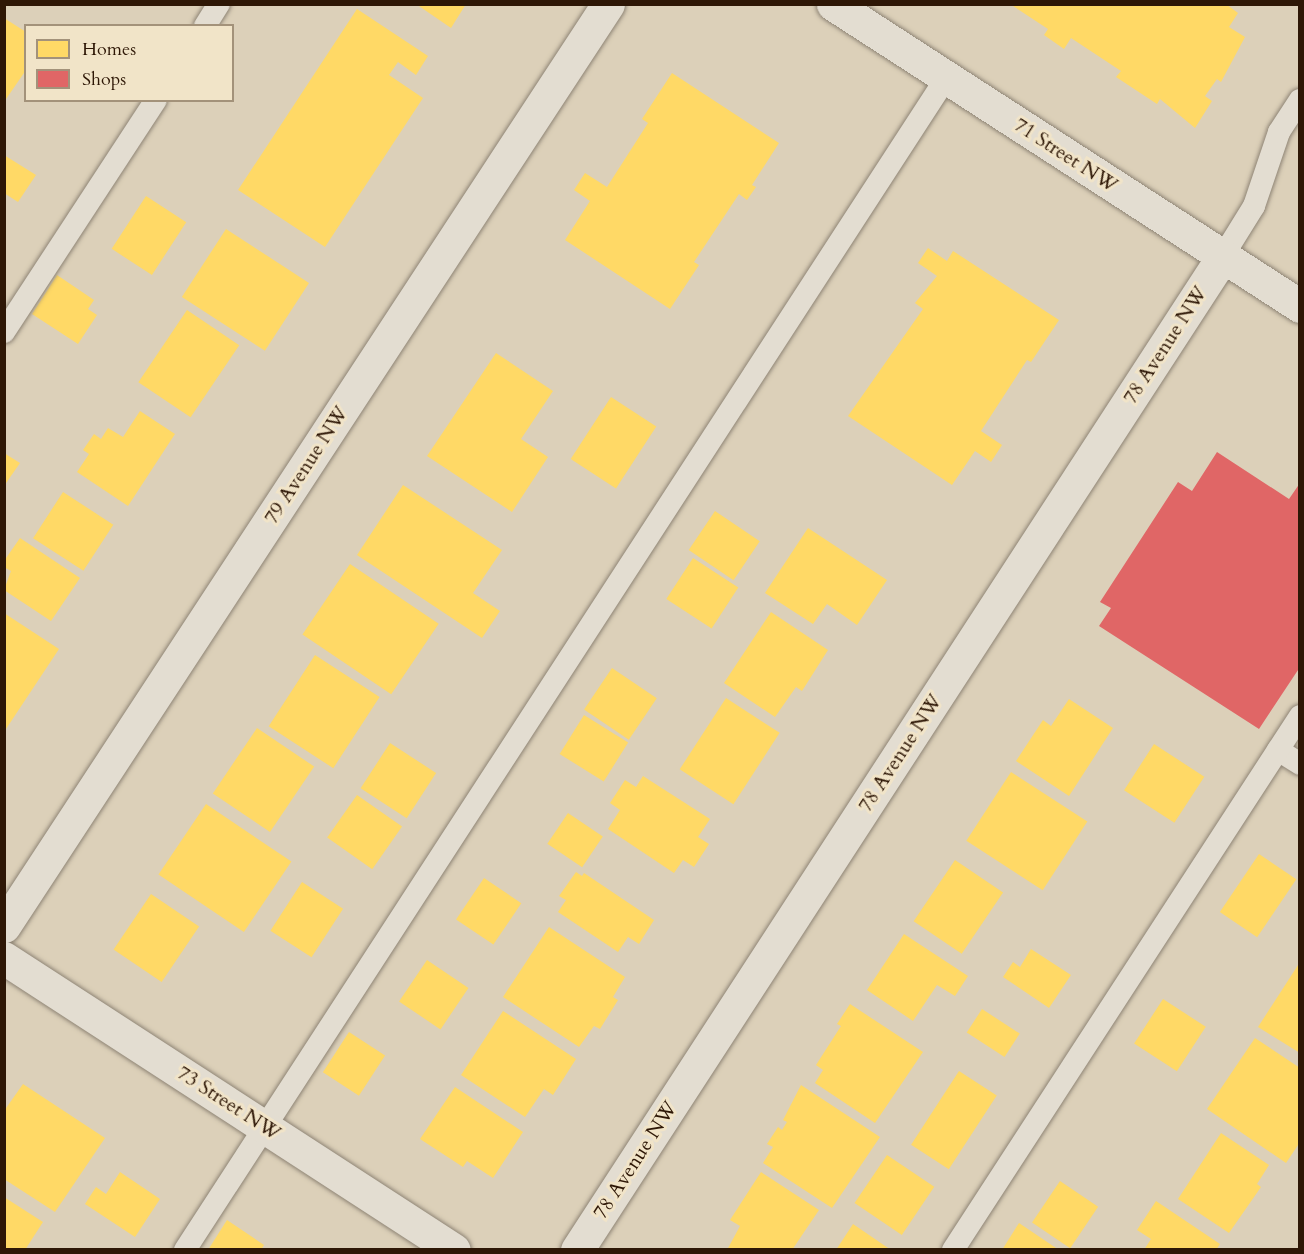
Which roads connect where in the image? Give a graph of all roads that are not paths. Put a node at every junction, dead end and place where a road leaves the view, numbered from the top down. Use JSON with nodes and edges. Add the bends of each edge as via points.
{"nodes":[{"id":1,"x":219,"y":4,"type":"edge"},
{"id":2,"x":608,"y":4,"type":"edge"},
{"id":3,"x":833,"y":4,"type":"edge"},
{"id":4,"x":206,"y":24,"type":"edge"},
{"id":5,"x":946,"y":78,"type":"junction"},
{"id":6,"x":1299,"y":100,"type":"edge"},
{"id":7,"x":155,"y":102,"type":"edge"},
{"id":8,"x":1222,"y":256,"type":"junction"},
{"id":9,"x":1299,"y":306,"type":"edge"},
{"id":10,"x":4,"y":332,"type":"edge"},
{"id":11,"x":1299,"y":716,"type":"edge"},
{"id":12,"x":1278,"y":750,"type":"junction"},
{"id":13,"x":1299,"y":764,"type":"edge"},
{"id":14,"x":4,"y":926,"type":"edge"},
{"id":15,"x":4,"y":957,"type":"edge"},
{"id":16,"x":265,"y":1126,"type":"junction"},
{"id":17,"x":185,"y":1250,"type":"edge"},
{"id":18,"x":454,"y":1250,"type":"edge"},
{"id":19,"x":577,"y":1250,"type":"edge"},
{"id":20,"x":953,"y":1250,"type":"edge"}],
"edges":[{"from":1,"to":4,"type":"lane"},
{"from":2,"to":14,"type":"street","name":"79 Avenue NW"},
{"from":3,"to":5,"type":"street","name":"71 Street NW"},
{"from":5,"to":8,"type":"street","name":"71 Street NW"},
{"from":5,"to":16,"type":"lane"},
{"from":6,"to":8,"type":"lane","via":[[1279,132],[1254,206]]},
{"from":7,"to":10,"type":"lane"},
{"from":8,"to":9,"type":"street","name":"71 Street NW"},
{"from":8,"to":19,"type":"street","name":"78 Avenue NW"},
{"from":11,"to":12,"type":"lane"},
{"from":12,"to":13,"type":"lane"},
{"from":12,"to":20,"type":"lane"},
{"from":15,"to":16,"type":"street","name":"73 Street NW"},
{"from":16,"to":17,"type":"lane"},
{"from":16,"to":18,"type":"street","name":"73 Street NW"}]}
